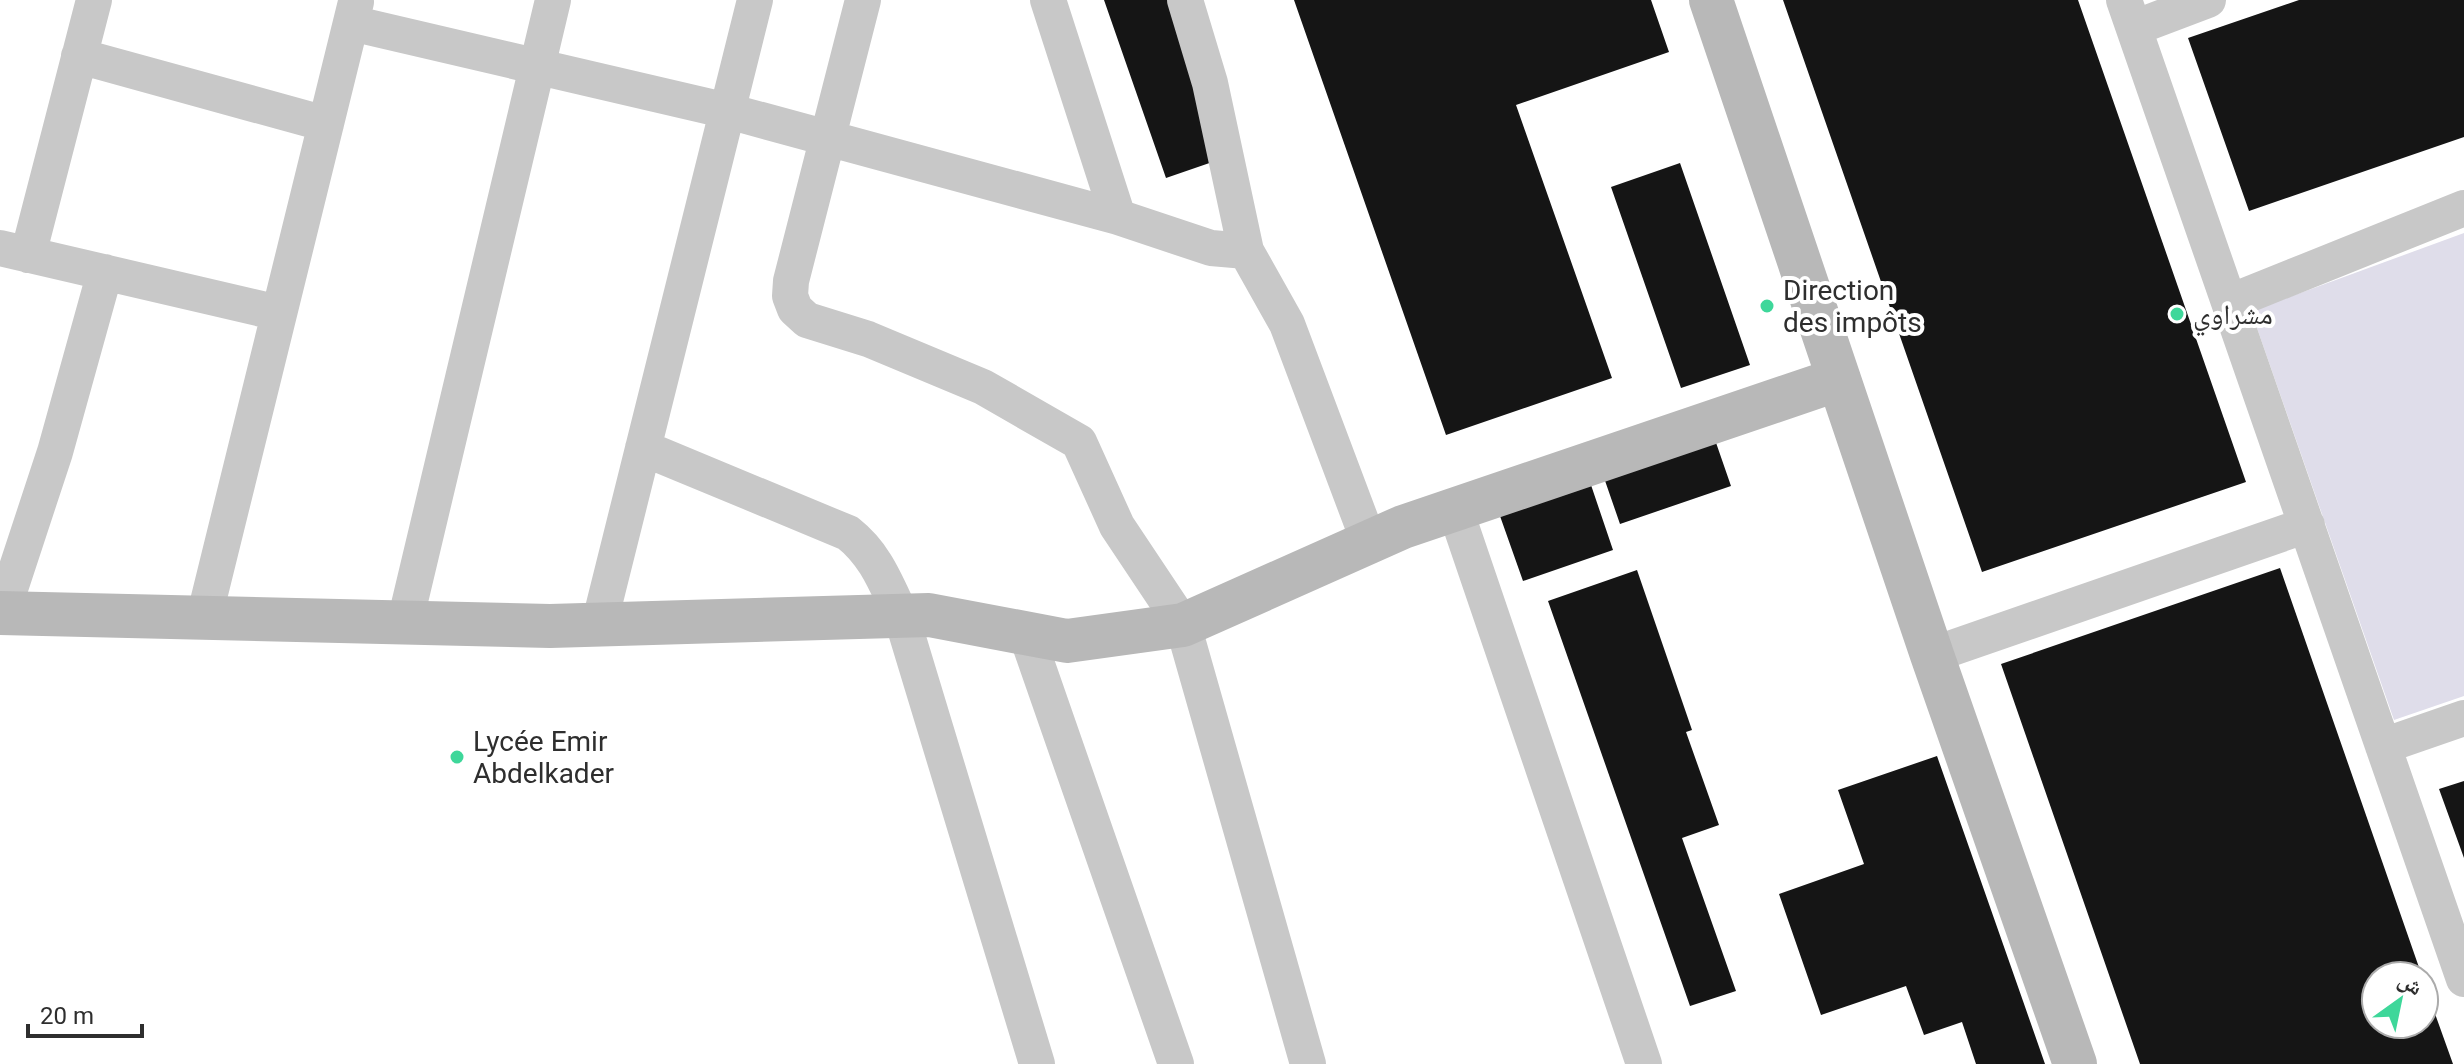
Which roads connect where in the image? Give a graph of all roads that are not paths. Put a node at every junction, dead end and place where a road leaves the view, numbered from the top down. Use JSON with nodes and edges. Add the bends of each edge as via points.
{"nodes":[{"id":1,"x":94,"y":0,"type":"edge"},
{"id":2,"x":553,"y":0,"type":"edge"},
{"id":3,"x":755,"y":0,"type":"edge"},
{"id":4,"x":863,"y":0,"type":"edge"},
{"id":5,"x":1048,"y":0,"type":"edge"},
{"id":6,"x":1185,"y":0,"type":"edge"},
{"id":7,"x":1711,"y":0,"type":"edge"},
{"id":8,"x":2208,"y":0,"type":"edge"},
{"id":9,"x":354,"y":11,"type":"edge"},
{"id":10,"x":2129,"y":14,"type":"edge"},
{"id":11,"x":79,"y":56,"type":"junction"},
{"id":12,"x":536,"y":66,"type":"junction"},
{"id":13,"x":728,"y":111,"type":"junction"},
{"id":14,"x":326,"y":124,"type":"junction"},
{"id":15,"x":827,"y":138,"type":"junction"},
{"id":16,"x":2464,"y":208,"type":"edge"},
{"id":17,"x":1118,"y":217,"type":"junction"},
{"id":18,"x":14,"y":251,"type":"edge"},
{"id":19,"x":1246,"y":251,"type":"junction"},
{"id":20,"x":105,"y":272,"type":"junction"},
{"id":21,"x":2230,"y":302,"type":"junction"},
{"id":22,"x":279,"y":313,"type":"junction"},
{"id":23,"x":1839,"y":379,"type":"junction"},
{"id":24,"x":643,"y":448,"type":"junction"},
{"id":25,"x":1455,"y":509,"type":"junction"},
{"id":26,"x":2307,"y":525,"type":"junction"},
{"id":27,"x":1369,"y":542,"type":"junction"},
{"id":28,"x":1,"y":613,"type":"edge"},
{"id":29,"x":901,"y":615,"type":"junction"},
{"id":30,"x":204,"y":618,"type":"junction"},
{"id":31,"x":405,"y":622,"type":"junction"},
{"id":32,"x":599,"y":625,"type":"junction"},
{"id":33,"x":1183,"y":625,"type":"junction"},
{"id":34,"x":1026,"y":633,"type":"junction"},
{"id":35,"x":1932,"y":655,"type":"junction"},
{"id":36,"x":2464,"y":718,"type":"edge"},
{"id":37,"x":2383,"y":746,"type":"junction"},
{"id":38,"x":2464,"y":979,"type":"edge"},
{"id":39,"x":1037,"y":1064,"type":"edge"},
{"id":40,"x":1176,"y":1064,"type":"edge"},
{"id":41,"x":1308,"y":1064,"type":"edge"},
{"id":42,"x":1644,"y":1064,"type":"edge"},
{"id":43,"x":2075,"y":1064,"type":"edge"}],
"edges":[{"from":1,"to":11,"type":"street"},
{"from":2,"to":12,"type":"street"},
{"from":3,"to":13,"type":"street"},
{"from":4,"to":15,"type":"street"},
{"from":5,"to":17,"type":"street"},
{"from":6,"to":19,"type":"street","via":[[1210,83]]},
{"from":7,"to":23,"type":"street"},
{"from":8,"to":10,"type":"street"},
{"from":9,"to":12,"type":"street"},
{"from":9,"to":14,"type":"street"},
{"from":10,"to":21,"type":"street"},
{"from":11,"to":14,"type":"street"},
{"from":11,"to":18,"type":"street"},
{"from":12,"to":13,"type":"street"},
{"from":12,"to":31,"type":"street"},
{"from":13,"to":15,"type":"street"},
{"from":13,"to":24,"type":"street"},
{"from":14,"to":22,"type":"street"},
{"from":15,"to":17,"type":"street"},
{"from":15,"to":33,"type":"street","via":[[791,281],[795,309],[807,320],[983,387],[1079,442],[1117,526]]},
{"from":16,"to":21,"type":"street"},
{"from":17,"to":19,"type":"street","via":[[1211,248]]},
{"from":18,"to":20,"type":"street"},
{"from":19,"to":27,"type":"street","via":[[1287,324]]},
{"from":20,"to":22,"type":"street"},
{"from":20,"to":28,"type":"street","via":[[55,452]]},
{"from":21,"to":26,"type":"street"},
{"from":22,"to":30,"type":"street"},
{"from":23,"to":25,"type":"street"},
{"from":23,"to":35,"type":"street"},
{"from":24,"to":29,"type":"street","via":[[848,533],[876,563]]},
{"from":24,"to":32,"type":"street"},
{"from":25,"to":27,"type":"street"},
{"from":25,"to":42,"type":"street"},
{"from":26,"to":35,"type":"street"},
{"from":26,"to":37,"type":"street"},
{"from":27,"to":33,"type":"street"},
{"from":28,"to":30,"type":"street"},
{"from":29,"to":32,"type":"street"},
{"from":29,"to":34,"type":"street"},
{"from":29,"to":39,"type":"street"},
{"from":30,"to":31,"type":"street"},
{"from":31,"to":32,"type":"street"},
{"from":33,"to":34,"type":"street","via":[[1067,641]]},
{"from":33,"to":41,"type":"street"},
{"from":34,"to":40,"type":"street"},
{"from":35,"to":43,"type":"street"},
{"from":36,"to":37,"type":"street"},
{"from":37,"to":38,"type":"street"}]}
